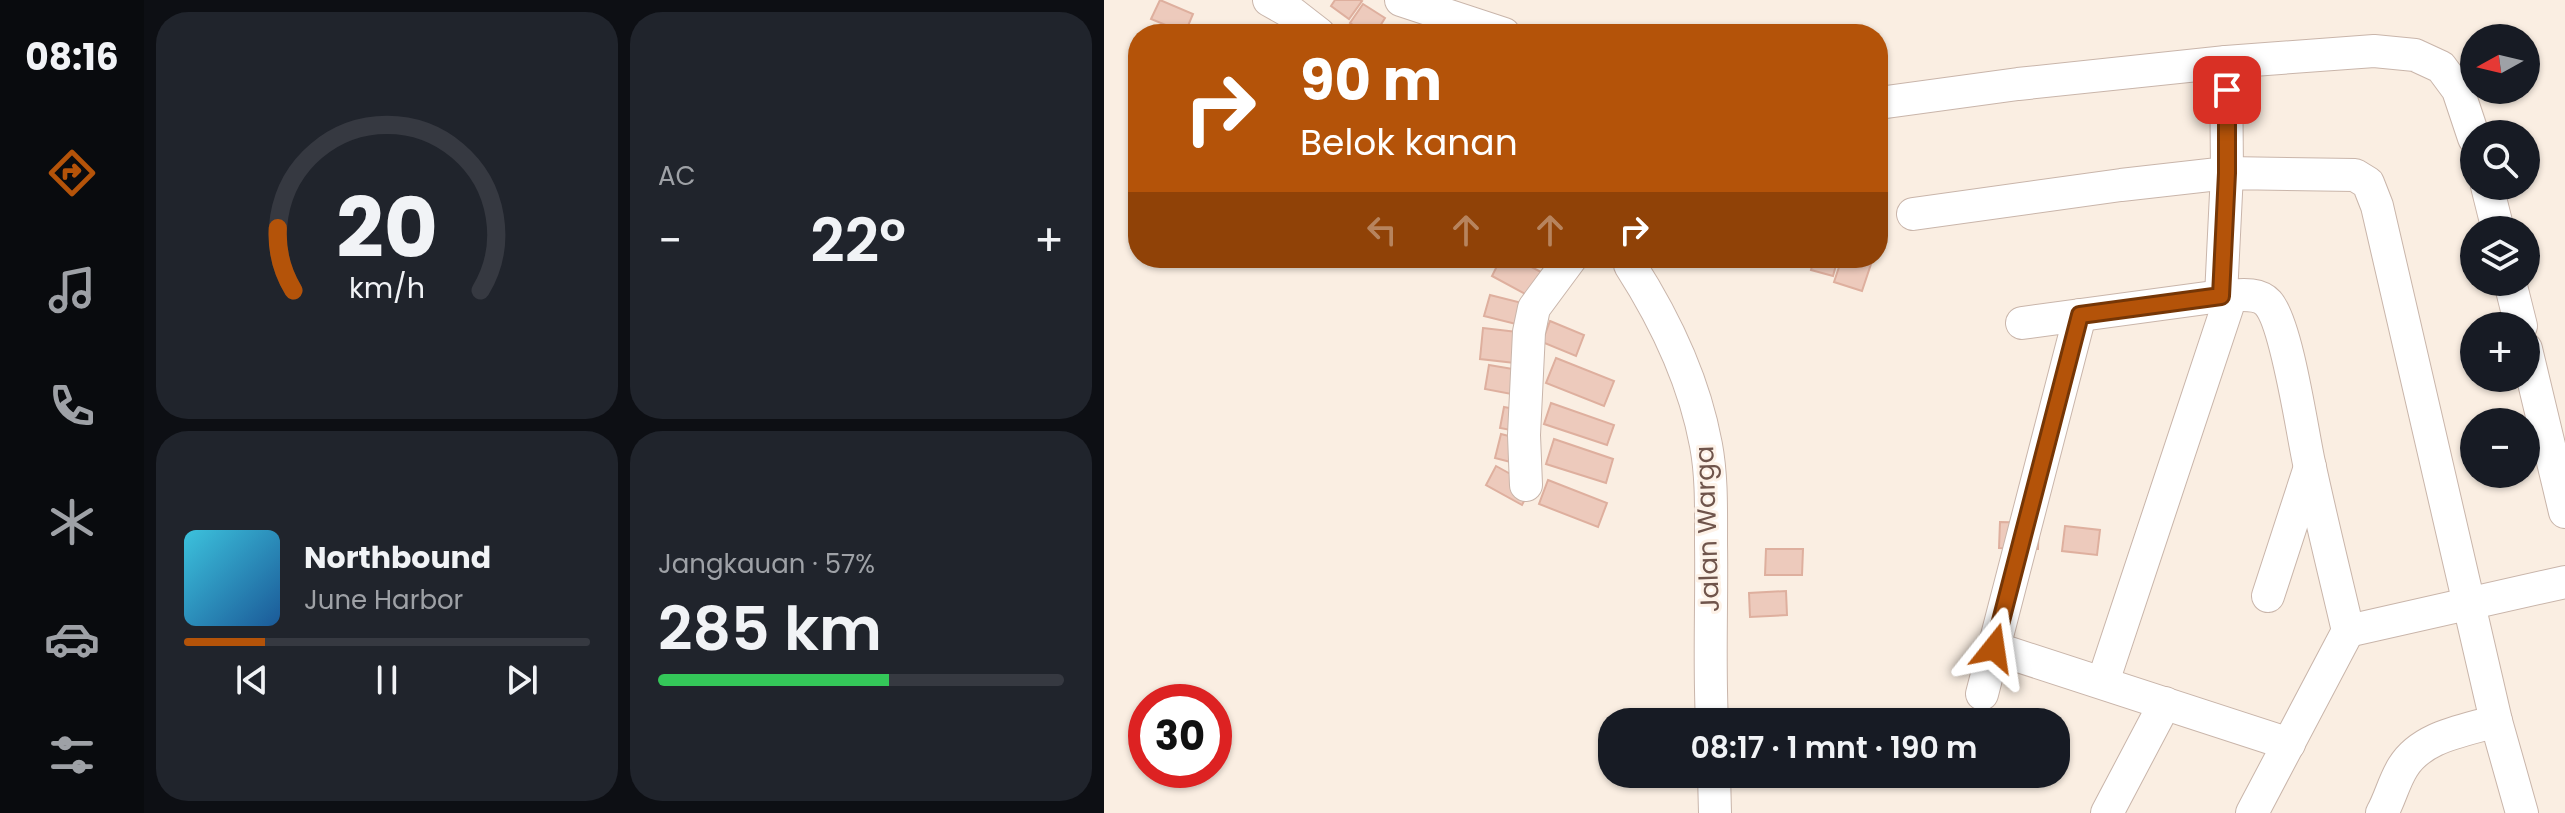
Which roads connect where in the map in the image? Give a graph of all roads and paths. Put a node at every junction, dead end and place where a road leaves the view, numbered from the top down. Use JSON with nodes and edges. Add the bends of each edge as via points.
{"nodes":[{"id":1,"x":1269,"y":0,"type":"edge"},
{"id":2,"x":1401,"y":0,"type":"edge"},
{"id":3,"x":1306,"y":24,"type":"edge"},
{"id":4,"x":1474,"y":24,"type":"edge"},
{"id":5,"x":2226,"y":62,"type":"junction"},
{"id":6,"x":1888,"y":102,"type":"edge"},
{"id":7,"x":2468,"y":120,"type":"edge"},
{"id":8,"x":2227,"y":173,"type":"junction"},
{"id":9,"x":1913,"y":214,"type":"dead end"},
{"id":10,"x":1564,"y":268,"type":"edge"},
{"id":11,"x":1634,"y":268,"type":"edge"},
{"id":12,"x":2226,"y":296,"type":"junction"},
{"id":13,"x":2080,"y":315,"type":"junction"},
{"id":14,"x":2022,"y":323,"type":"dead end"},
{"id":15,"x":2536,"y":392,"type":"edge"},
{"id":16,"x":2310,"y":467,"type":"junction"},
{"id":17,"x":1526,"y":485,"type":"dead end"},
{"id":18,"x":2565,"y":512,"type":"edge"},
{"id":19,"x":2565,"y":582,"type":"edge"},
{"id":20,"x":2268,"y":596,"type":"dead end"},
{"id":21,"x":2468,"y":603,"type":"junction"},
{"id":22,"x":2348,"y":631,"type":"junction"},
{"id":23,"x":1994,"y":648,"type":"junction"},
{"id":24,"x":2103,"y":682,"type":"junction"},
{"id":25,"x":1982,"y":694,"type":"dead end"},
{"id":26,"x":2165,"y":703,"type":"junction"},
{"id":27,"x":1711,"y":708,"type":"edge"},
{"id":28,"x":2496,"y":721,"type":"junction"},
{"id":29,"x":2289,"y":744,"type":"junction"},
{"id":30,"x":1714,"y":788,"type":"edge"},
{"id":31,"x":2391,"y":807,"type":"edge"},
{"id":32,"x":1715,"y":813,"type":"edge"},
{"id":33,"x":2107,"y":813,"type":"edge"},
{"id":34,"x":2252,"y":813,"type":"edge"},
{"id":35,"x":2522,"y":813,"type":"edge"}],
"edges":[{"from":1,"to":3,"type":"street"},
{"from":2,"to":4,"type":"street"},
{"from":5,"to":6,"type":"street"},
{"from":5,"to":7,"type":"street","via":[[2374,51],[2415,55],[2441,67],[2458,90]]},
{"from":5,"to":8,"type":"street"},
{"from":8,"to":9,"type":"street"},
{"from":8,"to":12,"type":"street"},
{"from":8,"to":21,"type":"street","via":[[2355,175],[2368,183]]},
{"from":10,"to":17,"type":"street","via":[[1534,308],[1529,332]]},
{"from":11,"to":27,"type":"street","name":"Jalan Warga","via":[[1683,362],[1707,448]]},
{"from":12,"to":13,"type":"street"},
{"from":12,"to":16,"type":"street","via":[[2250,295],[2267,301],[2275,313]]},
{"from":12,"to":24,"type":"street"},
{"from":13,"to":14,"type":"street"},
{"from":13,"to":23,"type":"street"},
{"from":15,"to":18,"type":"street"},
{"from":16,"to":20,"type":"street"},
{"from":16,"to":22,"type":"street"},
{"from":19,"to":21,"type":"street"},
{"from":21,"to":22,"type":"street"},
{"from":21,"to":28,"type":"street"},
{"from":22,"to":29,"type":"street"},
{"from":23,"to":24,"type":"street"},
{"from":23,"to":25,"type":"street"},
{"from":24,"to":26,"type":"street"},
{"from":26,"to":29,"type":"street"},
{"from":26,"to":33,"type":"street"},
{"from":28,"to":31,"type":"street","via":[[2424,746],[2403,767]]},
{"from":28,"to":35,"type":"street"},
{"from":29,"to":34,"type":"street"},
{"from":30,"to":32,"type":"street"}]}
